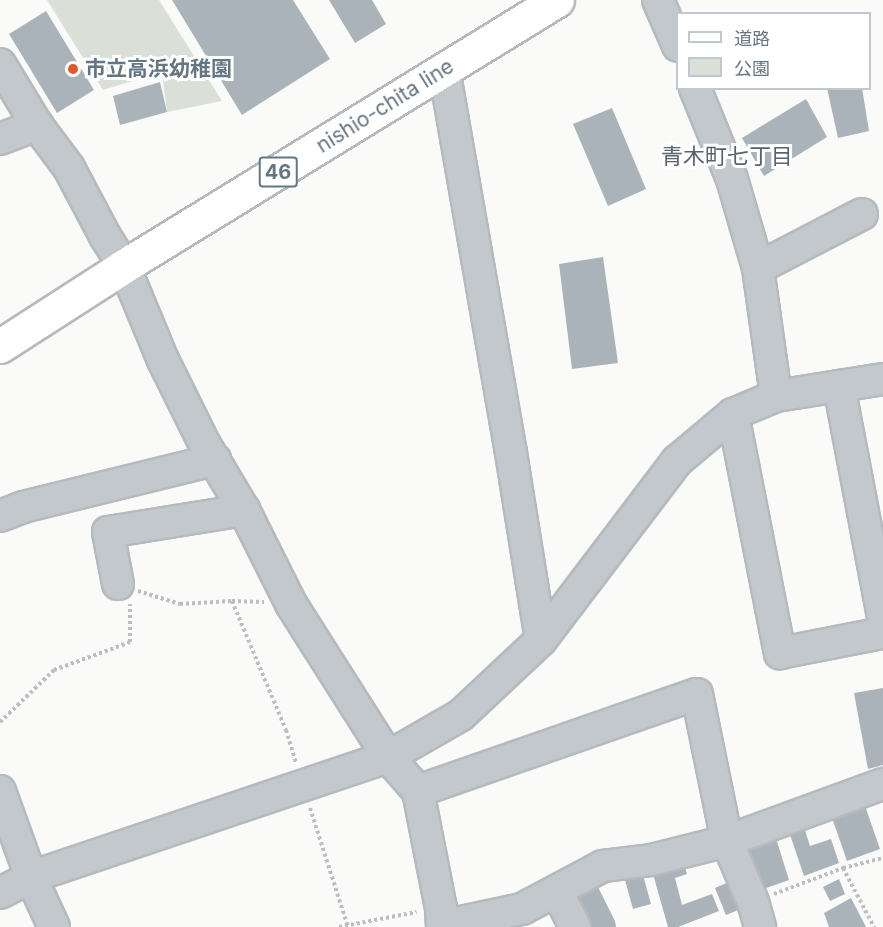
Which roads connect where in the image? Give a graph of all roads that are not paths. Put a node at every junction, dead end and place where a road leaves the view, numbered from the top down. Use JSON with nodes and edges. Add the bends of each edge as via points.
{"nodes":[{"id":1,"x":558,"y":0,"type":"edge"},
{"id":2,"x":658,"y":0,"type":"edge"},
{"id":3,"x":676,"y":41,"type":"edge"},
{"id":4,"x":0,"y":64,"type":"edge"},
{"id":5,"x":444,"y":69,"type":"junction"},
{"id":6,"x":696,"y":90,"type":"edge"},
{"id":7,"x":37,"y":125,"type":"junction"},
{"id":8,"x":0,"y":139,"type":"edge"},
{"id":9,"x":862,"y":214,"type":"dead end"},
{"id":10,"x":124,"y":266,"type":"junction"},
{"id":11,"x":758,"y":268,"type":"junction"},
{"id":12,"x":0,"y":346,"type":"edge"},
{"id":13,"x":883,"y":379,"type":"edge"},
{"id":14,"x":839,"y":386,"type":"junction"},
{"id":15,"x":776,"y":396,"type":"junction"},
{"id":16,"x":733,"y":414,"type":"junction"},
{"id":17,"x":215,"y":460,"type":"junction"},
{"id":18,"x":244,"y":510,"type":"junction"},
{"id":19,"x":0,"y":516,"type":"edge"},
{"id":20,"x":124,"y":586,"type":"road end"},
{"id":21,"x":883,"y":617,"type":"edge"},
{"id":22,"x":883,"y":633,"type":"edge"},
{"id":23,"x":541,"y":640,"type":"junction"},
{"id":24,"x":388,"y":757,"type":"junction"},
{"id":25,"x":883,"y":784,"type":"edge"},
{"id":26,"x":0,"y":791,"type":"edge"},
{"id":27,"x":418,"y":791,"type":"junction"},
{"id":28,"x":728,"y":840,"type":"junction"},
{"id":29,"x":31,"y":877,"type":"junction"},
{"id":30,"x":557,"y":891,"type":"junction"},
{"id":31,"x":0,"y":893,"type":"edge"},
{"id":32,"x":757,"y":914,"type":"edge"},
{"id":33,"x":442,"y":920,"type":"edge"},
{"id":34,"x":54,"y":927,"type":"edge"},
{"id":35,"x":575,"y":927,"type":"edge"}],
"edges":[{"from":1,"to":5,"type":"main road","name":"nishio-chita line","number":"46"},
{"from":2,"to":3,"type":"street"},
{"from":4,"to":7,"type":"street"},
{"from":5,"to":10,"type":"main road","name":"nishio-chita line","number":"46"},
{"from":5,"to":23,"type":"street"},
{"from":6,"to":11,"type":"street","via":[[732,179]]},
{"from":7,"to":8,"type":"street"},
{"from":7,"to":10,"type":"street","via":[[69,168]]},
{"from":9,"to":11,"type":"street"},
{"from":10,"to":12,"type":"main road","name":"nishio-chita line","number":"46"},
{"from":10,"to":17,"type":"street","via":[[163,360]]},
{"from":11,"to":15,"type":"street"},
{"from":13,"to":14,"type":"street"},
{"from":14,"to":15,"type":"street"},
{"from":14,"to":21,"type":"street"},
{"from":15,"to":16,"type":"street"},
{"from":16,"to":22,"type":"street","via":[[780,653]]},
{"from":16,"to":23,"type":"street","via":[[677,461]]},
{"from":17,"to":18,"type":"street"},
{"from":17,"to":19,"type":"street"},
{"from":18,"to":20,"type":"street","via":[[108,532]]},
{"from":18,"to":24,"type":"street","via":[[291,604]]},
{"from":23,"to":24,"type":"street","via":[[461,715]]},
{"from":24,"to":27,"type":"street"},
{"from":24,"to":29,"type":"street"},
{"from":25,"to":28,"type":"street"},
{"from":26,"to":29,"type":"street"},
{"from":27,"to":28,"type":"street","via":[[697,694]]},
{"from":27,"to":33,"type":"street"},
{"from":28,"to":30,"type":"street","via":[[651,860],[603,866]]},
{"from":28,"to":32,"type":"street"},
{"from":29,"to":31,"type":"street"},
{"from":29,"to":34,"type":"street"},
{"from":30,"to":33,"type":"street","via":[[522,909]]},
{"from":30,"to":35,"type":"street"}]}
